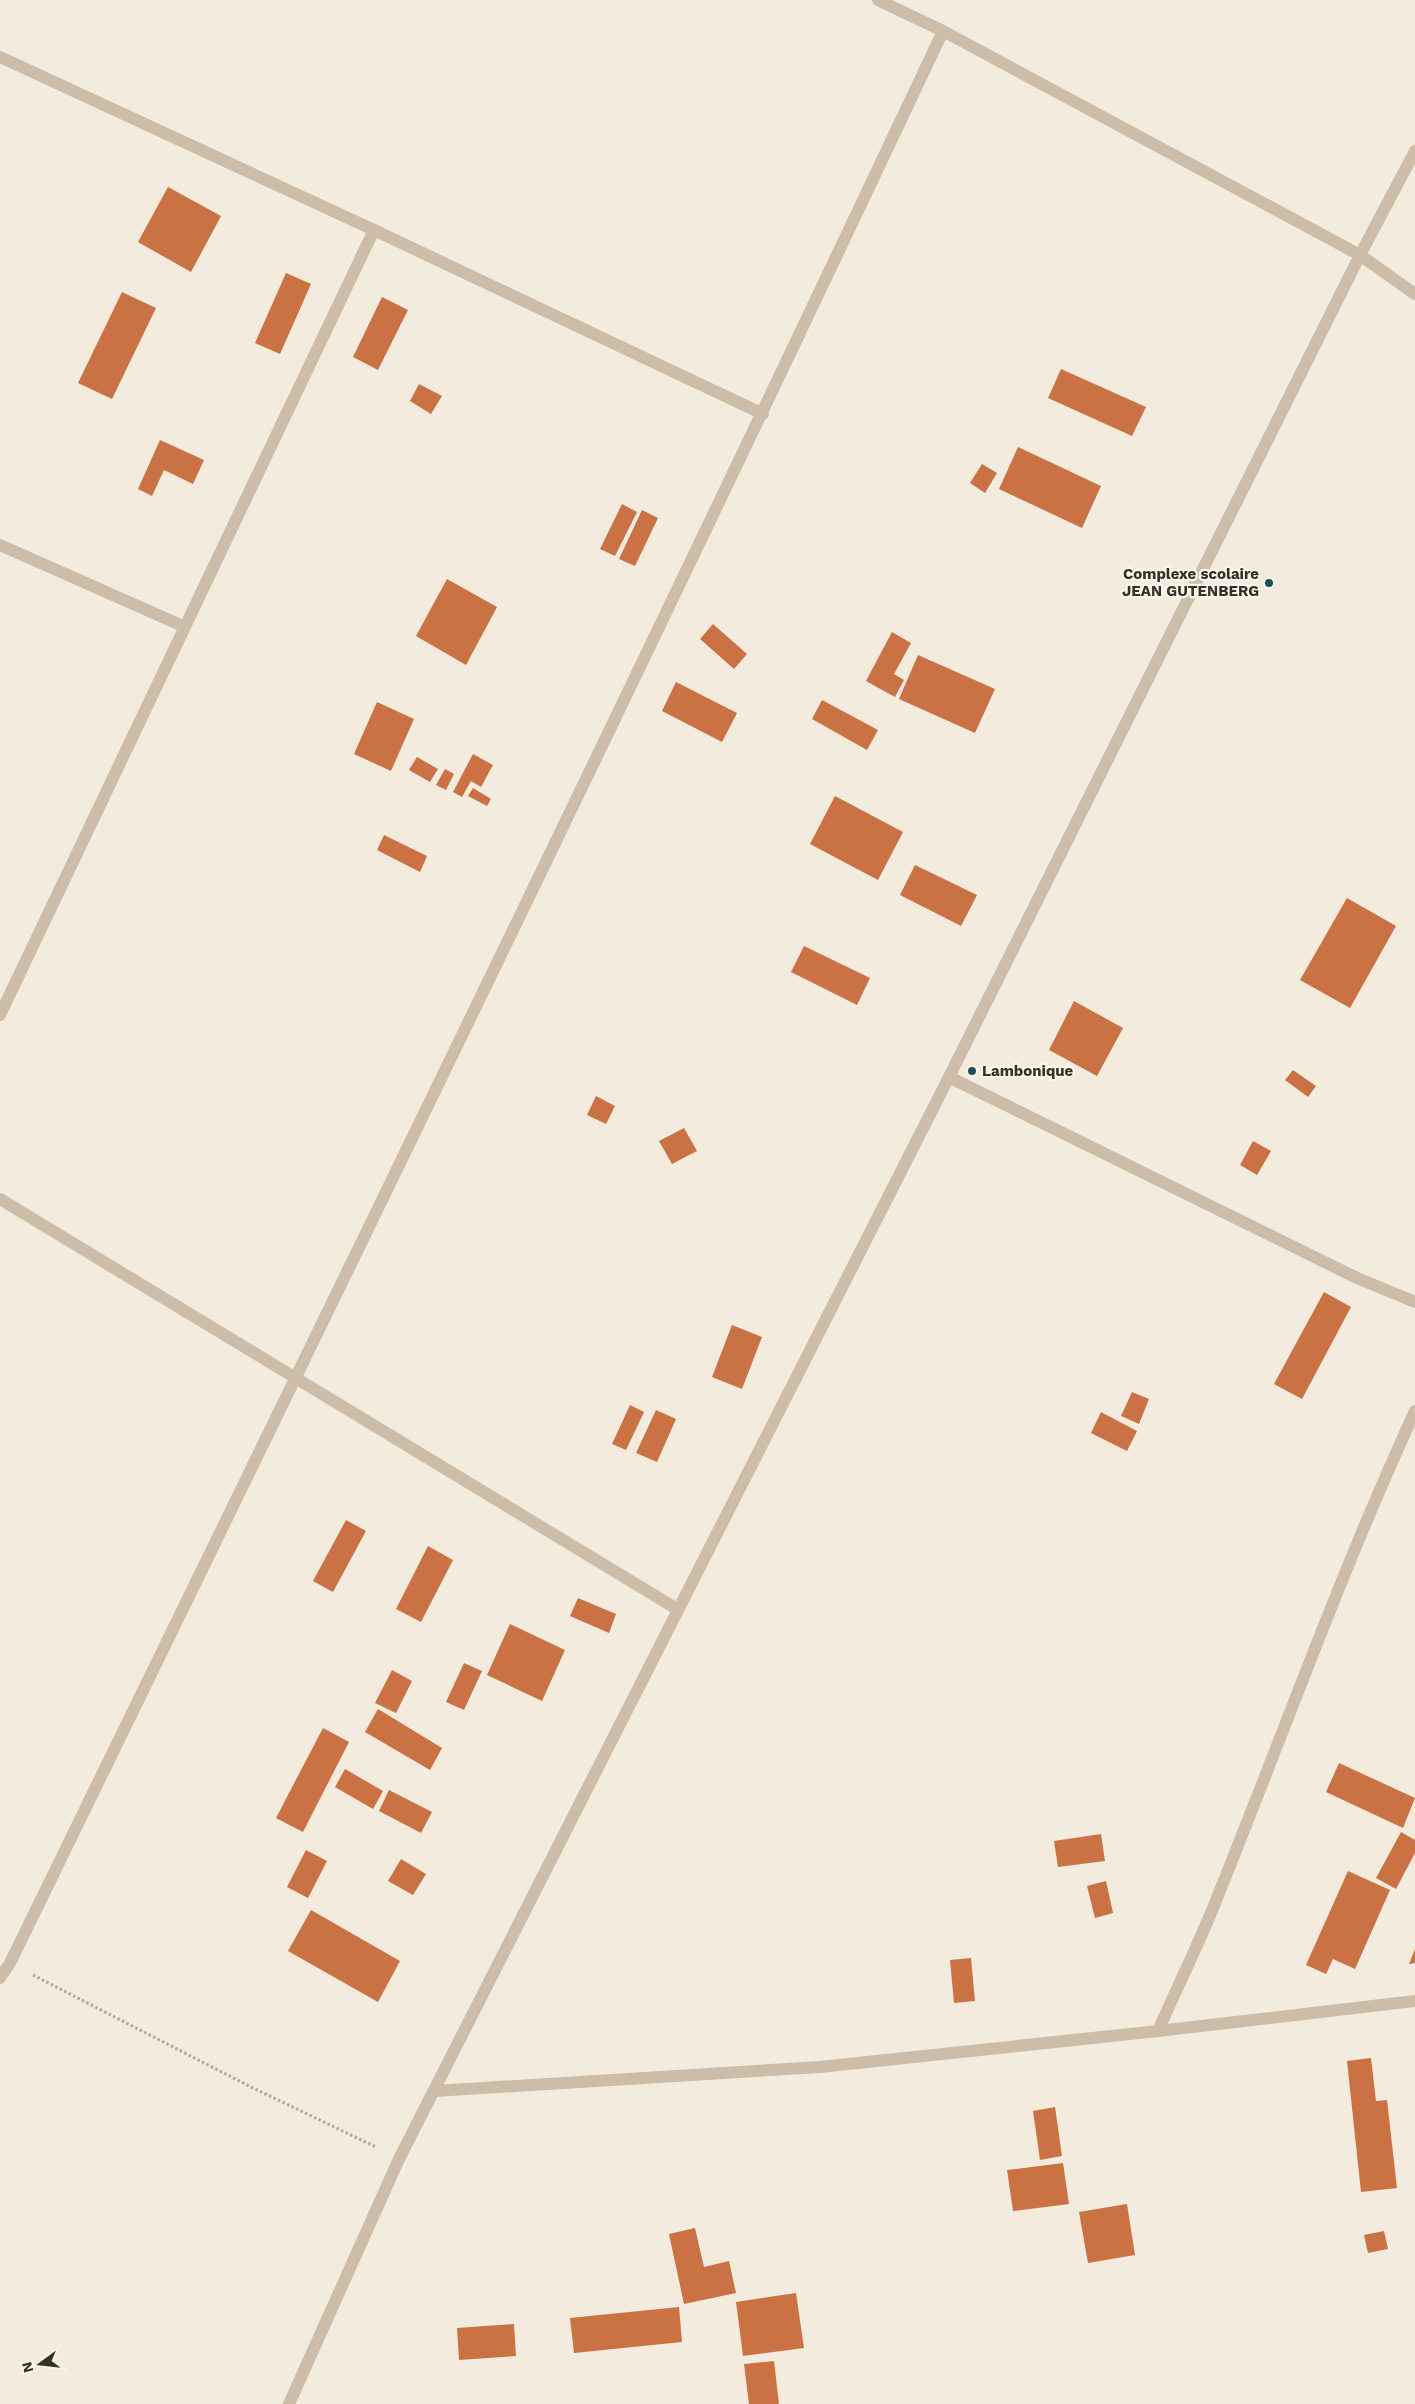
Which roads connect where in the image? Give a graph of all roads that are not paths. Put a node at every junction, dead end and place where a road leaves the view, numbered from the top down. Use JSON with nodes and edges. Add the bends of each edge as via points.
{"nodes":[{"id":1,"x":878,"y":0,"type":"edge"},
{"id":2,"x":943,"y":31,"type":"junction"},
{"id":3,"x":0,"y":58,"type":"edge"},
{"id":4,"x":1415,"y":151,"type":"edge"},
{"id":5,"x":374,"y":230,"type":"junction"},
{"id":6,"x":1360,"y":255,"type":"junction"},
{"id":7,"x":1415,"y":294,"type":"edge"},
{"id":8,"x":763,"y":414,"type":"junction"},
{"id":9,"x":0,"y":545,"type":"edge"},
{"id":10,"x":185,"y":627,"type":"junction"},
{"id":11,"x":0,"y":1015,"type":"edge"},
{"id":12,"x":949,"y":1077,"type":"junction"},
{"id":13,"x":0,"y":1199,"type":"edge"},
{"id":14,"x":1415,"y":1302,"type":"edge"},
{"id":15,"x":296,"y":1377,"type":"junction"},
{"id":16,"x":1415,"y":1411,"type":"edge"},
{"id":17,"x":677,"y":1609,"type":"junction"},
{"id":18,"x":0,"y":1978,"type":"edge"},
{"id":19,"x":1415,"y":2001,"type":"edge"},
{"id":20,"x":1158,"y":2031,"type":"junction"},
{"id":21,"x":434,"y":2091,"type":"junction"},
{"id":22,"x":289,"y":2404,"type":"edge"}],
"edges":[{"from":1,"to":2,"type":"street"},
{"from":2,"to":6,"type":"street"},
{"from":2,"to":8,"type":"street"},
{"from":3,"to":5,"type":"street"},
{"from":4,"to":6,"type":"street"},
{"from":5,"to":8,"type":"street"},
{"from":5,"to":10,"type":"street"},
{"from":6,"to":7,"type":"street"},
{"from":6,"to":12,"type":"street"},
{"from":8,"to":15,"type":"street"},
{"from":9,"to":10,"type":"street"},
{"from":10,"to":11,"type":"street"},
{"from":12,"to":14,"type":"street","via":[[1357,1278]]},
{"from":12,"to":17,"type":"street"},
{"from":13,"to":15,"type":"street"},
{"from":15,"to":17,"type":"street"},
{"from":15,"to":18,"type":"street"},
{"from":16,"to":20,"type":"street","via":[[1317,1640],[1218,1896]]},
{"from":17,"to":21,"type":"street"},
{"from":19,"to":20,"type":"street"},
{"from":20,"to":21,"type":"street","via":[[820,2067]]},
{"from":21,"to":22,"type":"street","via":[[399,2158]]}]}
